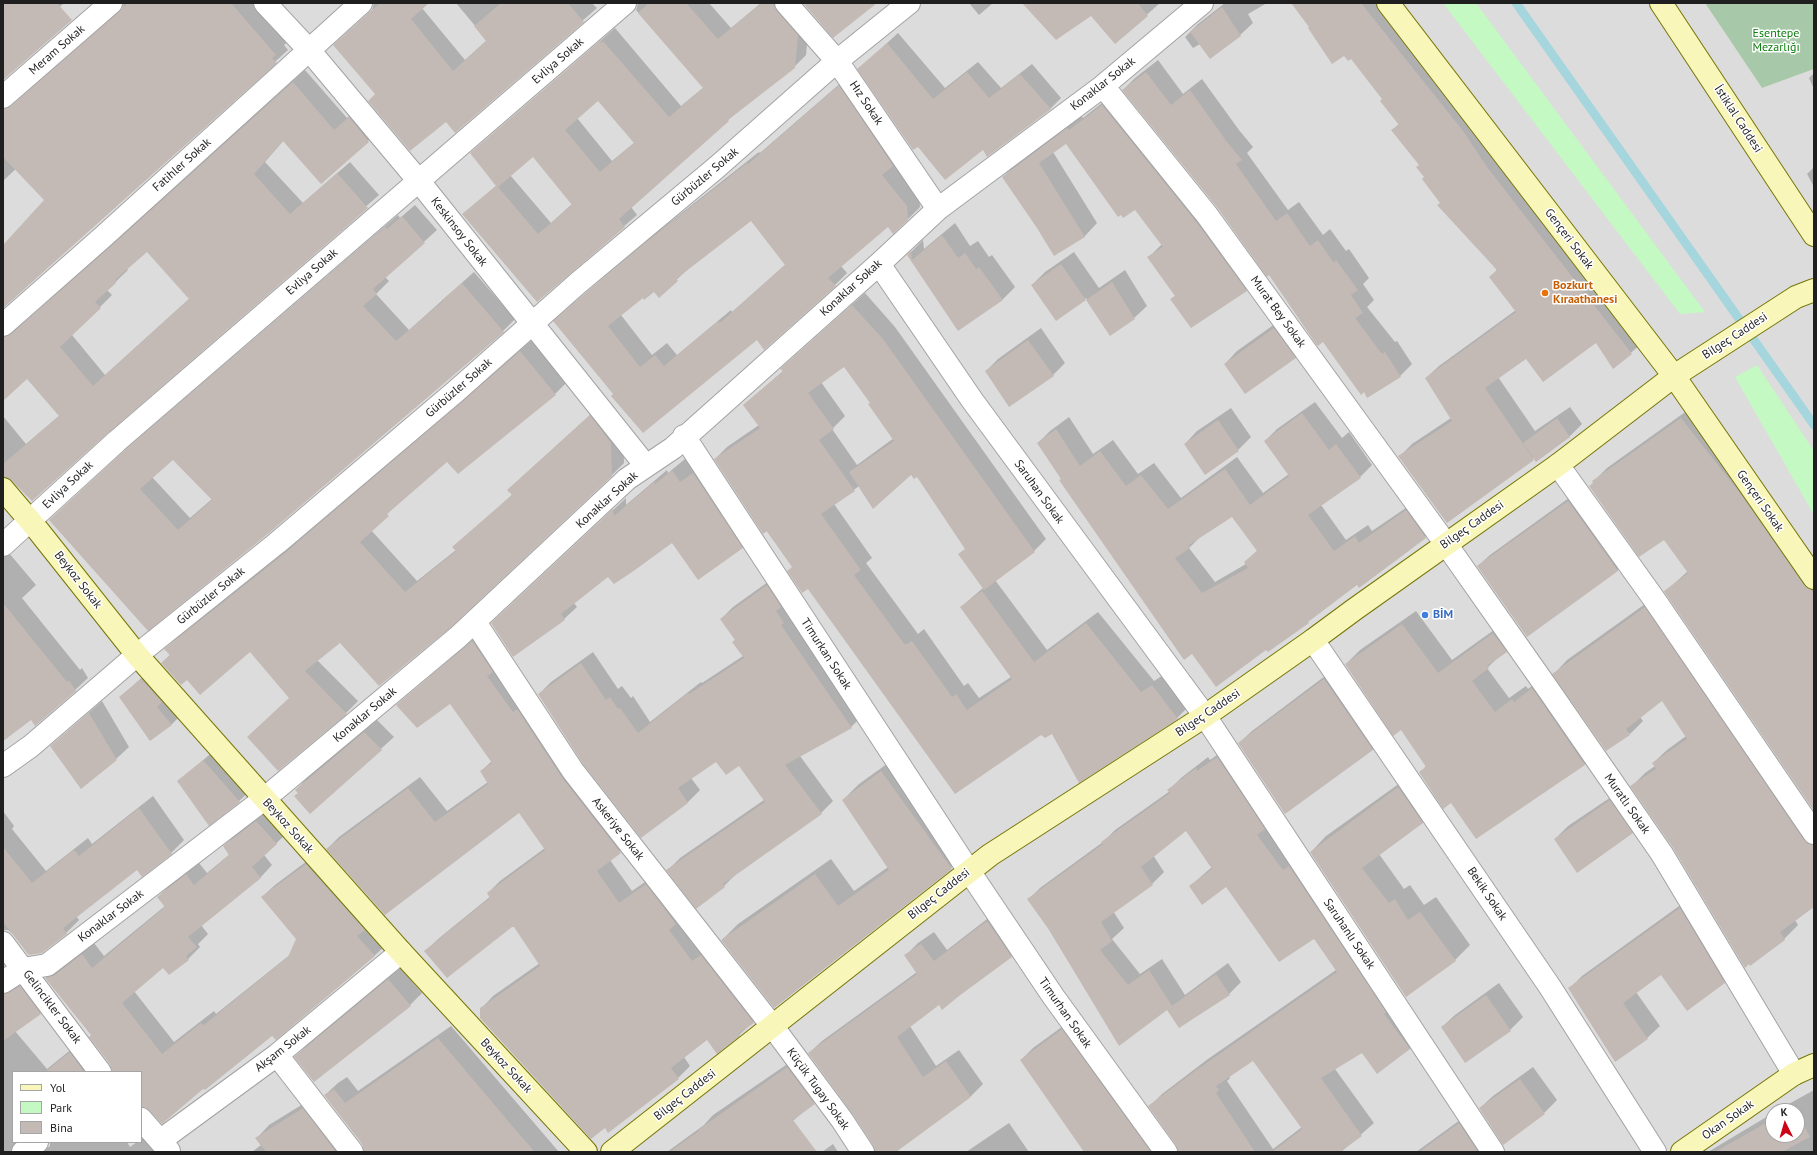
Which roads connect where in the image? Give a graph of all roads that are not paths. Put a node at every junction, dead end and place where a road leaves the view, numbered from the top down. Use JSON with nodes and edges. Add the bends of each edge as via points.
{"nodes":[{"id":1,"x":112,"y":3,"type":"edge"},
{"id":2,"x":265,"y":3,"type":"edge"},
{"id":3,"x":361,"y":3,"type":"edge"},
{"id":4,"x":625,"y":3,"type":"edge"},
{"id":5,"x":786,"y":3,"type":"edge"},
{"id":6,"x":909,"y":3,"type":"edge"},
{"id":7,"x":1202,"y":3,"type":"edge"},
{"id":8,"x":1388,"y":3,"type":"edge"},
{"id":9,"x":1661,"y":3,"type":"edge"},
{"id":10,"x":309,"y":50,"type":"junction"},
{"id":11,"x":837,"y":61,"type":"junction"},
{"id":12,"x":1103,"y":86,"type":"junction"},
{"id":13,"x":3,"y":97,"type":"edge"},
{"id":14,"x":418,"y":180,"type":"junction"},
{"id":15,"x":938,"y":209,"type":"junction"},
{"id":16,"x":1814,"y":235,"type":"edge"},
{"id":17,"x":879,"y":264,"type":"junction"},
{"id":18,"x":1805,"y":293,"type":"edge"},
{"id":19,"x":532,"y":324,"type":"junction"},
{"id":20,"x":3,"y":325,"type":"edge"},
{"id":21,"x":1674,"y":376,"type":"junction"},
{"id":22,"x":684,"y":436,"type":"junction"},
{"id":23,"x":1558,"y":465,"type":"junction"},
{"id":24,"x":646,"y":466,"type":"junction"},
{"id":25,"x":3,"y":489,"type":"edge"},
{"id":26,"x":30,"y":521,"type":"junction"},
{"id":27,"x":1446,"y":544,"type":"junction"},
{"id":28,"x":3,"y":545,"type":"edge"},
{"id":29,"x":1814,"y":578,"type":"edge"},
{"id":30,"x":475,"y":622,"type":"junction"},
{"id":31,"x":1313,"y":640,"type":"junction"},
{"id":32,"x":137,"y":655,"type":"junction"},
{"id":33,"x":1205,"y":716,"type":"junction"},
{"id":34,"x":3,"y":766,"type":"edge"},
{"id":35,"x":264,"y":799,"type":"junction"},
{"id":36,"x":1814,"y":833,"type":"edge"},
{"id":37,"x":969,"y":871,"type":"junction"},
{"id":38,"x":3,"y":943,"type":"edge"},
{"id":39,"x":401,"y":952,"type":"junction"},
{"id":40,"x":23,"y":969,"type":"junction"},
{"id":41,"x":3,"y":982,"type":"edge"},
{"id":42,"x":773,"y":1027,"type":"junction"},
{"id":43,"x":277,"y":1055,"type":"junction"},
{"id":44,"x":1814,"y":1065,"type":"edge"},
{"id":45,"x":99,"y":1071,"type":"edge"},
{"id":46,"x":1794,"y":1074,"type":"junction"},
{"id":47,"x":142,"y":1120,"type":"edge"},
{"id":48,"x":35,"y":1143,"type":"edge"},
{"id":49,"x":165,"y":1146,"type":"edge"},
{"id":50,"x":22,"y":1152,"type":"edge"},
{"id":51,"x":352,"y":1152,"type":"edge"},
{"id":52,"x":586,"y":1152,"type":"edge"},
{"id":53,"x":612,"y":1152,"type":"edge"},
{"id":54,"x":863,"y":1152,"type":"edge"},
{"id":55,"x":1166,"y":1152,"type":"edge"},
{"id":56,"x":1493,"y":1152,"type":"edge"},
{"id":57,"x":1655,"y":1152,"type":"edge"},
{"id":58,"x":1682,"y":1152,"type":"edge"}],
"edges":[{"from":1,"to":13,"type":"street","name":"Meram Sokak"},
{"from":2,"to":10,"type":"street","name":"Keskinsoy Sokak"},
{"from":3,"to":10,"type":"street","name":"Fatihler Sokak"},
{"from":4,"to":14,"type":"street","name":"Evliya Sokak"},
{"from":5,"to":11,"type":"street","name":"Hız Sokak"},
{"from":6,"to":11,"type":"street","name":"Gürbüzler Sokak"},
{"from":7,"to":12,"type":"street","name":"Konaklar Sokak"},
{"from":8,"to":21,"type":"street","name":"Gençeri Sokak"},
{"from":9,"to":16,"type":"street","name":"İstiklal Caddesi"},
{"from":10,"to":14,"type":"street","name":"Keskinsoy Sokak"},
{"from":10,"to":20,"type":"street","name":"Fatihler Sokak"},
{"from":11,"to":15,"type":"street","name":"Hız Sokak"},
{"from":11,"to":19,"type":"street","name":"Gürbüzler Sokak"},
{"from":12,"to":15,"type":"street","name":"Konaklar Sokak"},
{"from":12,"to":27,"type":"street","name":"Murat Bey Sokak","via":[[1207,215]]},
{"from":14,"to":19,"type":"street","name":"Keskinsoy Sokak"},
{"from":14,"to":26,"type":"street","name":"Evliya Sokak","via":[[123,436]]},
{"from":15,"to":17,"type":"street","name":"Konaklar Sokak"},
{"from":17,"to":22,"type":"street","name":"Konaklar Sokak"},
{"from":17,"to":33,"type":"street","name":"Saruhan Sokak","via":[[977,407]]},
{"from":18,"to":21,"type":"street","name":"Bilgeç Caddesi"},
{"from":19,"to":24,"type":"street","name":"Keskinsoy Sokak"},
{"from":19,"to":32,"type":"street","name":"Gürbüzler Sokak","via":[[283,538]]},
{"from":21,"to":23,"type":"street","name":"Bilgeç Caddesi"},
{"from":21,"to":29,"type":"street","name":"Gençeri Sokak"},
{"from":22,"to":24,"type":"street","name":"Konaklar Sokak","via":[[673,448]]},
{"from":22,"to":37,"type":"street","name":"Timurkan Sokak"},
{"from":23,"to":27,"type":"street","name":"Bilgeç Caddesi"},
{"from":23,"to":36,"type":"street","via":[[1654,599]]},
{"from":24,"to":30,"type":"street","name":"Konaklar Sokak","via":[[628,479]]},
{"from":25,"to":26,"type":"street","name":"Beykoz Sokak"},
{"from":26,"to":28,"type":"street","name":"Evliya Sokak"},
{"from":26,"to":32,"type":"street","name":"Beykoz Sokak"},
{"from":27,"to":31,"type":"street","name":"Bilgeç Caddesi"},
{"from":27,"to":46,"type":"street","name":"Muratlı Sokak","via":[[1662,854]]},
{"from":30,"to":35,"type":"street","name":"Konaklar Sokak"},
{"from":30,"to":42,"type":"street","name":"Askeriye Sokak","via":[[573,771]]},
{"from":31,"to":33,"type":"street","name":"Bilgeç Caddesi"},
{"from":31,"to":57,"type":"street","name":"Bekik Sokak","via":[[1550,987]]},
{"from":32,"to":34,"type":"street","name":"Gürbüzler Sokak","via":[[31,746]]},
{"from":32,"to":35,"type":"street","name":"Beykoz Sokak"},
{"from":33,"to":37,"type":"street","name":"Bilgeç Caddesi"},
{"from":33,"to":56,"type":"street","name":"Saruhanlı Sokak"},
{"from":35,"to":39,"type":"street","name":"Beykoz Sokak"},
{"from":35,"to":40,"type":"street","name":"Konaklar Sokak","via":[[47,965]]},
{"from":37,"to":42,"type":"street","name":"Bilgeç Caddesi"},
{"from":37,"to":55,"type":"street","name":"Timurhan Sokak","via":[[1053,996]]},
{"from":38,"to":40,"type":"street","name":"Gelincikler Sokak"},
{"from":39,"to":43,"type":"street","name":"Akşam Sokak"},
{"from":39,"to":52,"type":"street","name":"Beykoz Sokak"},
{"from":40,"to":41,"type":"street"},
{"from":40,"to":45,"type":"street","name":"Gelincikler Sokak"},
{"from":42,"to":53,"type":"street","name":"Bilgeç Caddesi"},
{"from":42,"to":54,"type":"street","name":"Küçük Tugay Sokak"},
{"from":43,"to":49,"type":"street","name":"Akşam Sokak"},
{"from":43,"to":51,"type":"street"},
{"from":44,"to":46,"type":"street","name":"Okan Sokak"},
{"from":46,"to":58,"type":"street","name":"Okan Sokak"},
{"from":47,"to":49,"type":"street"},
{"from":48,"to":50,"type":"street"}]}
